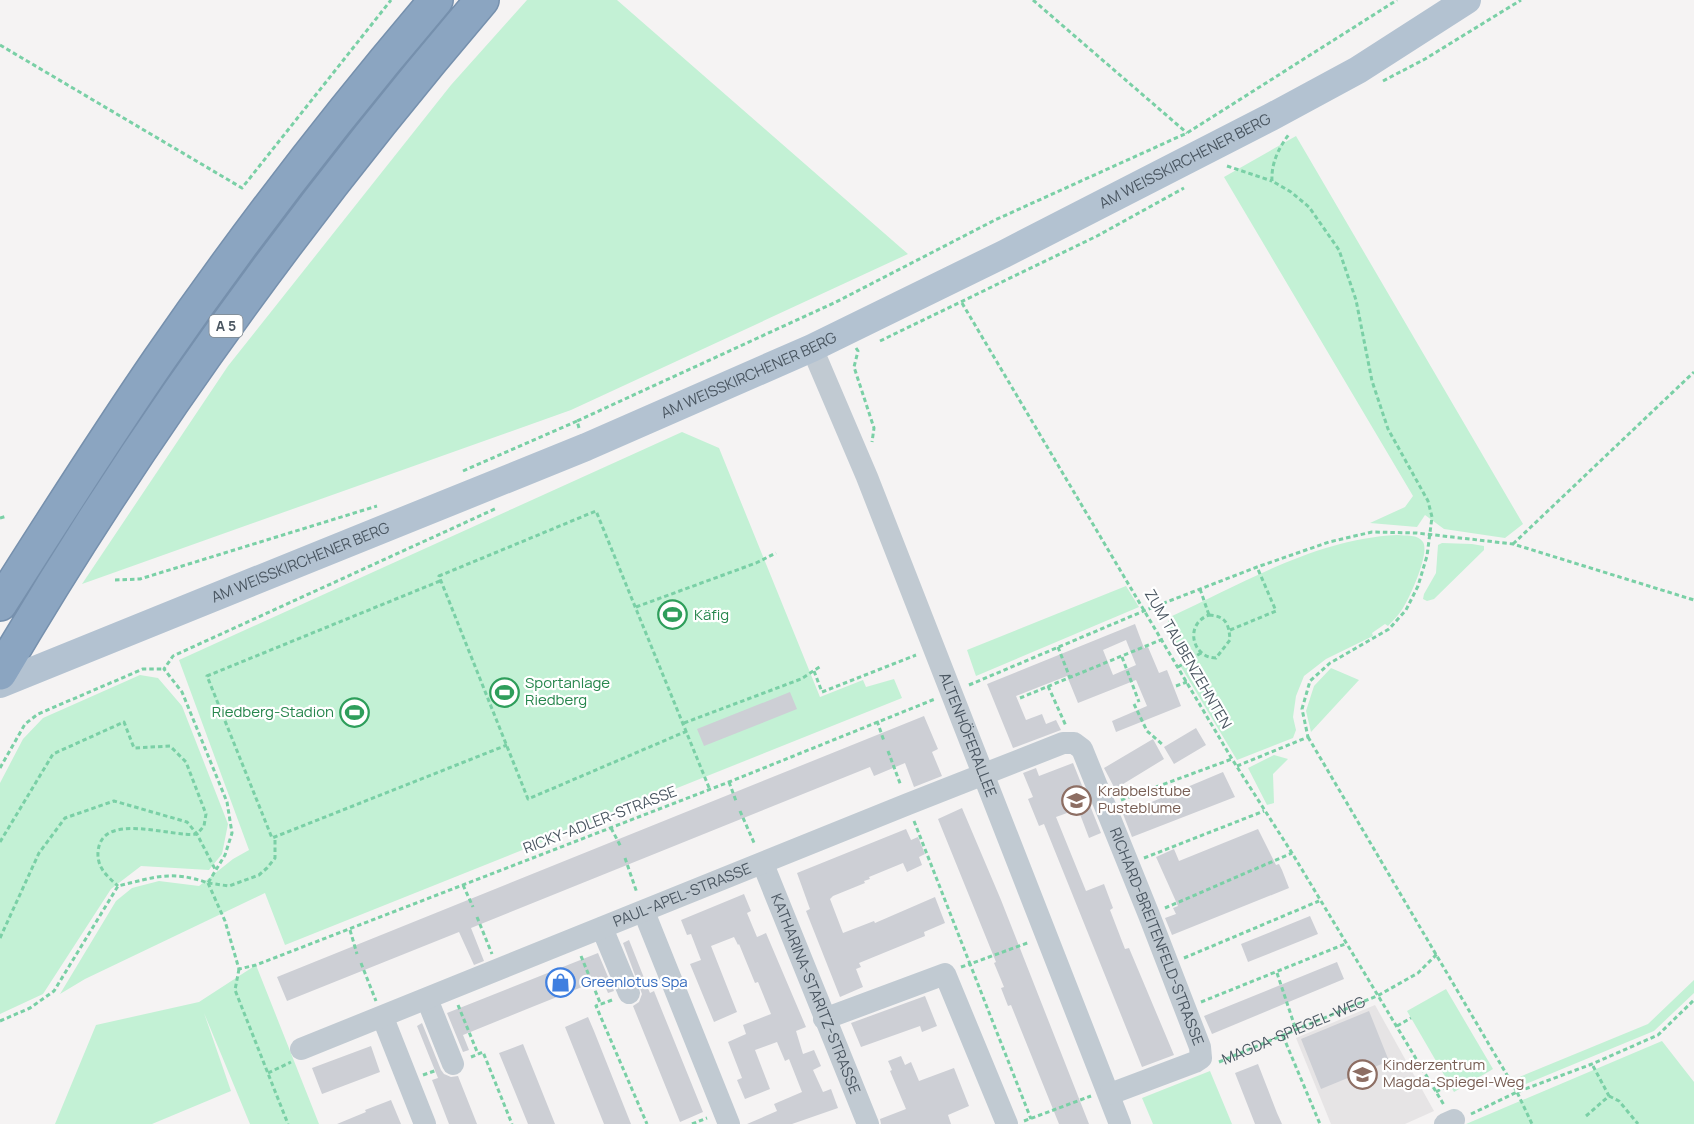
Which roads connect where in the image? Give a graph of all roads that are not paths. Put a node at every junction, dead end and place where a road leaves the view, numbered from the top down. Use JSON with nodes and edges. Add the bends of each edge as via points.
{"nodes":[{"id":1,"x":436,"y":0,"type":"edge"},
{"id":2,"x":482,"y":0,"type":"edge"},
{"id":3,"x":1467,"y":0,"type":"edge"},
{"id":4,"x":812,"y":348,"type":"junction"},
{"id":5,"x":0,"y":604,"type":"edge"},
{"id":6,"x":0,"y":674,"type":"edge"},
{"id":7,"x":0,"y":684,"type":"edge"},
{"id":8,"x":983,"y":775,"type":"junction"},
{"id":9,"x":763,"y":864,"type":"junction"},
{"id":10,"x":644,"y":912,"type":"junction"},
{"id":11,"x":602,"y":928,"type":"junction"},
{"id":12,"x":629,"y":993,"type":"road end"},
{"id":13,"x":427,"y":999,"type":"junction"},
{"id":14,"x":383,"y":1018,"type":"junction"},
{"id":15,"x":824,"y":1019,"type":"junction"},
{"id":16,"x":301,"y":1049,"type":"dead end"},
{"id":17,"x":453,"y":1064,"type":"road end"},
{"id":18,"x":1102,"y":1095,"type":"junction"},
{"id":19,"x":866,"y":1123,"type":"edge"},
{"id":20,"x":424,"y":1124,"type":"edge"},
{"id":21,"x":729,"y":1124,"type":"edge"},
{"id":22,"x":1007,"y":1124,"type":"edge"},
{"id":23,"x":1120,"y":1124,"type":"edge"}],
"edges":[{"from":1,"to":5,"type":"highway","number":"A 5","via":[[306,159],[233,256],[159,360]]},
{"from":2,"to":6,"type":"highway","number":"A 5","via":[[335,178],[189,378],[112,491]]},
{"from":3,"to":4,"type":"main road","name":"AM WEISSKIRCHENER BERG","via":[[1358,70],[1270,117]]},
{"from":4,"to":7,"type":"main road","name":"AM WEISSKIRCHENER BERG","via":[[586,447]]},
{"from":4,"to":8,"type":"street","name":"ALTENHÖFERALLEE","via":[[867,477]]},
{"from":8,"to":9,"type":"street","name":"PAUL-APEL-STRASSE"},
{"from":8,"to":18,"type":"street","name":"ALTENHÖFERALLEE"},
{"from":8,"to":18,"type":"street","name":"RICHARD-BREITENFELD-STRASSE","via":[[1063,743],[1074,743],[1082,749],[1186,1008],[1200,1047],[1199,1065]]},
{"from":9,"to":10,"type":"street","name":"PAUL-APEL-STRASSE"},
{"from":9,"to":15,"type":"street","name":"KATHARINA-STARITZ-STRASSE"},
{"from":10,"to":11,"type":"street","name":"PAUL-APEL-STRASSE"},
{"from":10,"to":21,"type":"street"},
{"from":11,"to":12,"type":"street"},
{"from":11,"to":13,"type":"street","name":"PAUL-APEL-STRASSE"},
{"from":13,"to":14,"type":"street","name":"PAUL-APEL-STRASSE"},
{"from":13,"to":17,"type":"street"},
{"from":14,"to":16,"type":"street","name":"PAUL-APEL-STRASSE"},
{"from":14,"to":20,"type":"street"},
{"from":15,"to":19,"type":"street","name":"KATHARINA-STARITZ-STRASSE"},
{"from":15,"to":22,"type":"street","via":[[945,974]]},
{"from":18,"to":23,"type":"street","name":"ALTENHÖFERALLEE"}]}
